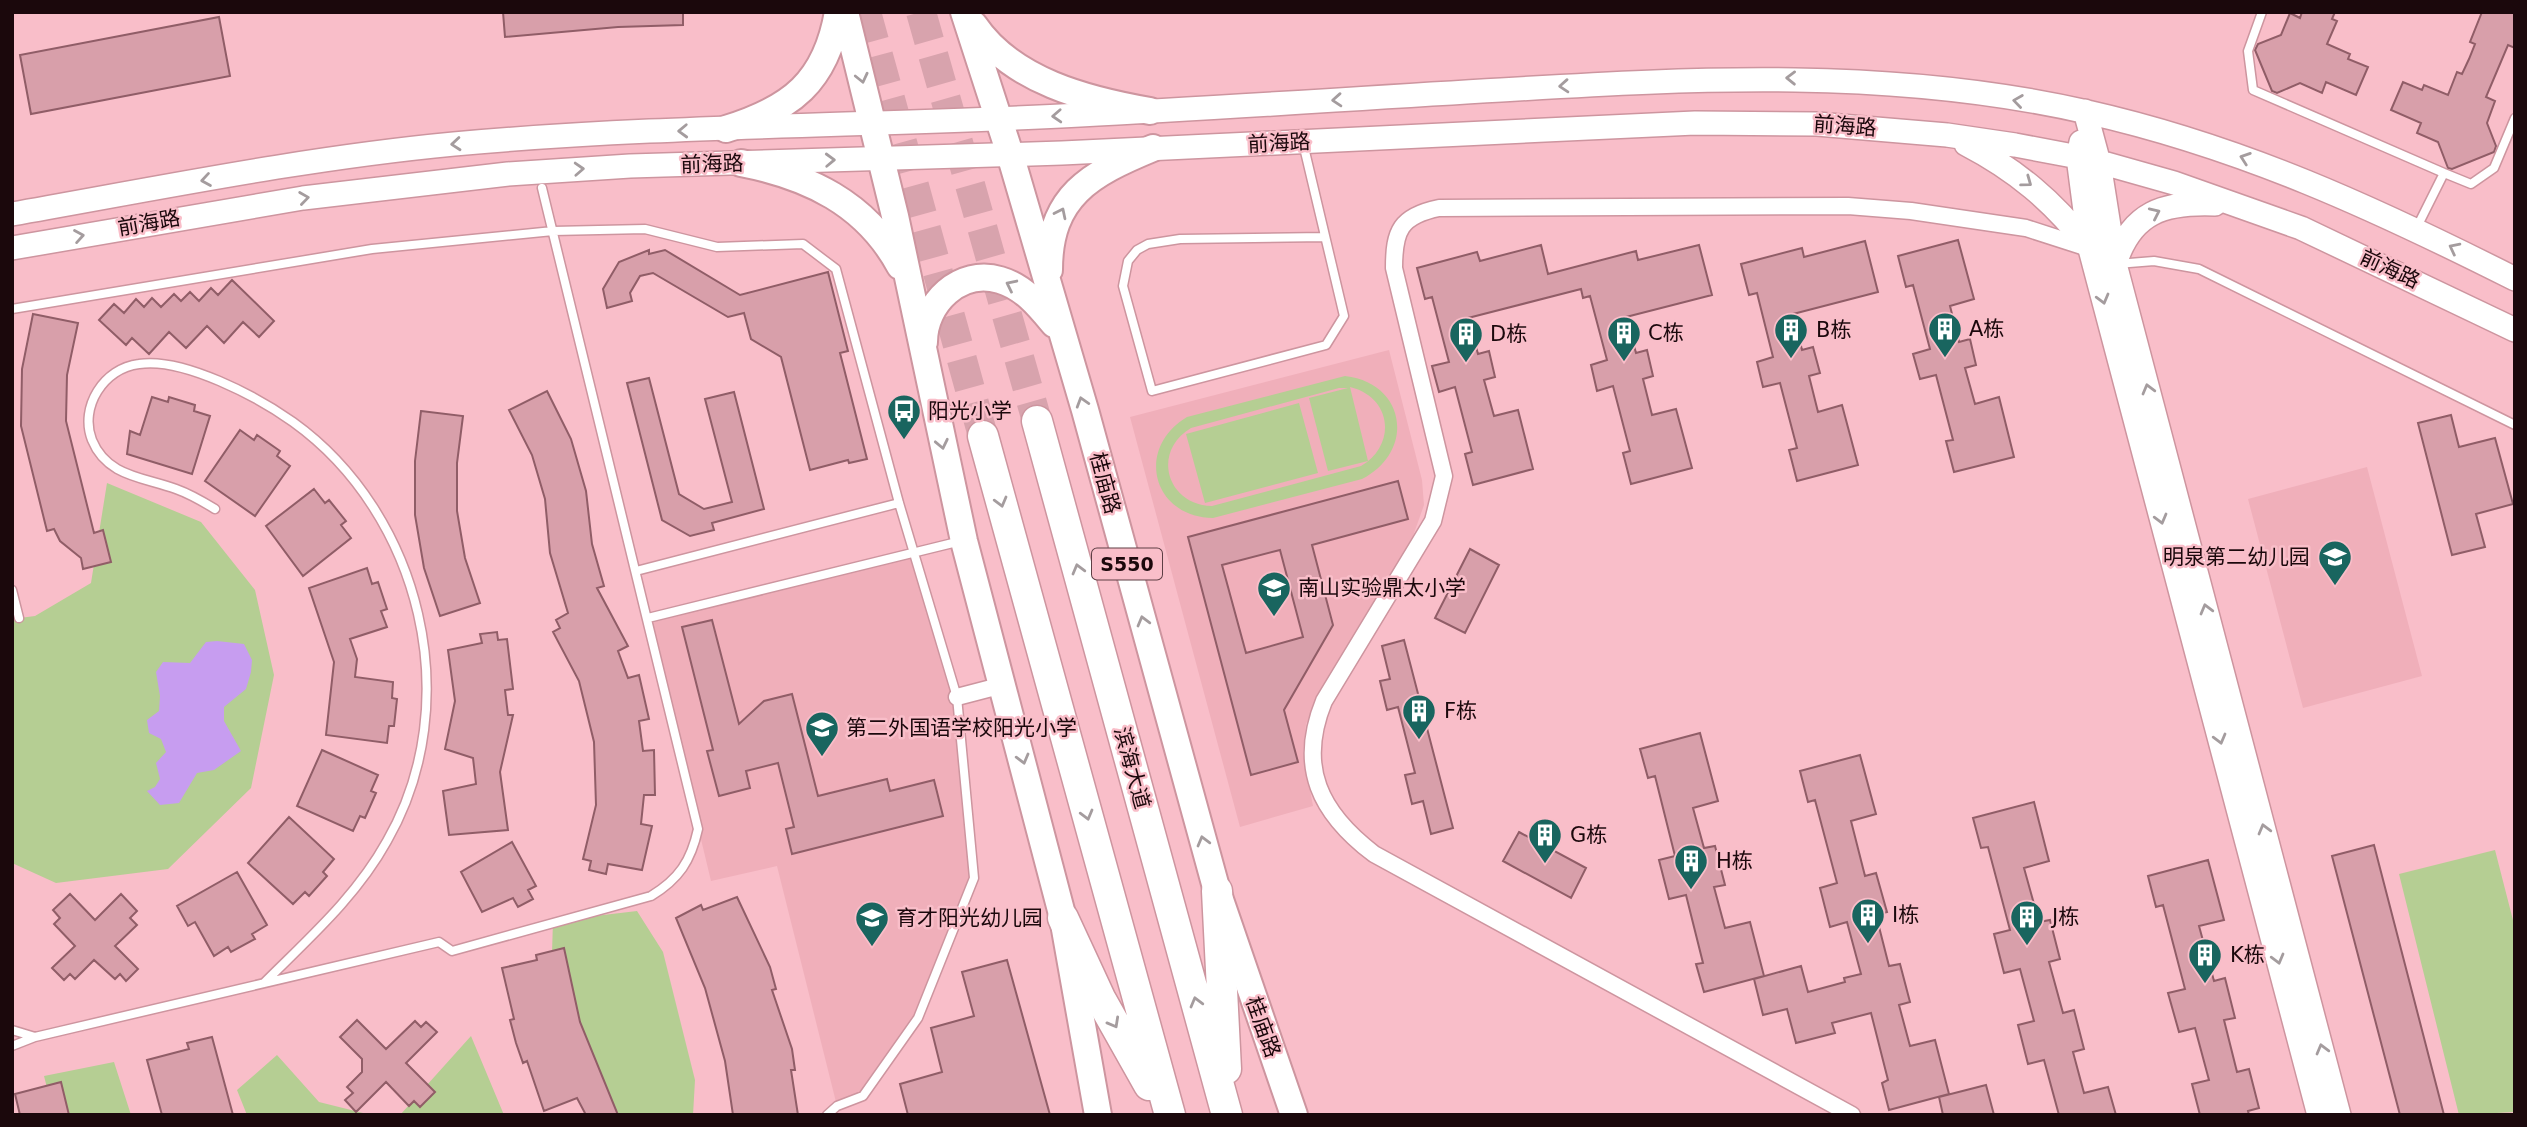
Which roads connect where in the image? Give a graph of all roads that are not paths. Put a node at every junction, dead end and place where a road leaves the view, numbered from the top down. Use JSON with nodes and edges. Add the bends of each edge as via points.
{"nodes":[{"id":1,"x":838,"y":12,"type":"edge"},
{"id":2,"x":845,"y":12,"type":"edge"},
{"id":3,"x":965,"y":12,"type":"edge"},
{"id":4,"x":2262,"y":12,"type":"edge"},
{"id":5,"x":1150,"y":111,"type":"junction"},
{"id":6,"x":2085,"y":111,"type":"junction"},
{"id":7,"x":999,"y":118,"type":"junction"},
{"id":8,"x":2515,"y":118,"type":"edge"},
{"id":9,"x":872,"y":124,"type":"junction"},
{"id":10,"x":726,"y":129,"type":"junction"},
{"id":11,"x":1947,"y":135,"type":"junction"},
{"id":12,"x":1303,"y":141,"type":"junction"},
{"id":13,"x":1153,"y":148,"type":"junction"},
{"id":14,"x":1010,"y":154,"type":"junction"},
{"id":15,"x":881,"y":158,"type":"junction"},
{"id":16,"x":2089,"y":160,"type":"junction"},
{"id":17,"x":741,"y":163,"type":"junction"},
{"id":18,"x":2444,"y":173,"type":"junction"},
{"id":19,"x":542,"y":188,"type":"dead end"},
{"id":20,"x":2246,"y":206,"type":"junction"},
{"id":21,"x":12,"y":214,"type":"edge"},
{"id":22,"x":2416,"y":229,"type":"junction"},
{"id":23,"x":553,"y":231,"type":"junction"},
{"id":24,"x":1325,"y":237,"type":"junction"},
{"id":25,"x":12,"y":248,"type":"edge"},
{"id":26,"x":2090,"y":249,"type":"junction"},
{"id":27,"x":2115,"y":264,"type":"junction"},
{"id":28,"x":2515,"y":279,"type":"edge"},
{"id":29,"x":911,"y":298,"type":"junction"},
{"id":30,"x":1052,"y":303,"type":"junction"},
{"id":31,"x":12,"y":309,"type":"edge"},
{"id":32,"x":2515,"y":330,"type":"edge"},
{"id":33,"x":1060,"y":331,"type":"junction"},
{"id":34,"x":924,"y":359,"type":"junction"},
{"id":35,"x":1037,"y":421,"type":"tunnel mouth"},
{"id":36,"x":2515,"y":425,"type":"edge"},
{"id":37,"x":983,"y":436,"type":"tunnel mouth"},
{"id":38,"x":899,"y":503,"type":"junction"},
{"id":39,"x":215,"y":509,"type":"dead end"},
{"id":40,"x":964,"y":541,"type":"junction"},
{"id":41,"x":914,"y":554,"type":"junction"},
{"id":42,"x":636,"y":571,"type":"junction"},
{"id":43,"x":12,"y":590,"type":"edge"},
{"id":44,"x":19,"y":618,"type":"dead end"},
{"id":45,"x":648,"y":618,"type":"junction"},
{"id":46,"x":1003,"y":685,"type":"junction"},
{"id":47,"x":957,"y":697,"type":"junction"},
{"id":48,"x":1217,"y":891,"type":"junction"},
{"id":49,"x":1063,"y":918,"type":"junction"},
{"id":50,"x":264,"y":983,"type":"junction"},
{"id":51,"x":12,"y":1030,"type":"edge"},
{"id":52,"x":35,"y":1037,"type":"junction"},
{"id":53,"x":12,"y":1046,"type":"edge"},
{"id":54,"x":827,"y":1115,"type":"edge"},
{"id":55,"x":1098,"y":1115,"type":"edge"},
{"id":56,"x":1167,"y":1115,"type":"edge"},
{"id":57,"x":1228,"y":1115,"type":"edge"},
{"id":58,"x":1294,"y":1115,"type":"edge"},
{"id":59,"x":1852,"y":1115,"type":"edge"},
{"id":60,"x":2319,"y":1115,"type":"edge"},
{"id":61,"x":2339,"y":1115,"type":"edge"}],
"edges":[{"from":1,"to":10,"type":"main road","via":[[832,43],[806,87],[784,107]]},
{"from":2,"to":9,"type":"main road","one_way":true},
{"from":3,"to":5,"type":"main road","via":[[992,47],[1026,72],[1108,104]]},
{"from":3,"to":7,"type":"main road","name":"桂庙路","number":"S550"},
{"from":4,"to":18,"type":"lane","via":[[2248,51],[2253,90]]},
{"from":6,"to":5,"type":"main road","name":"前海路","one_way":true,"via":[[1810,78],[1679,79]]},
{"from":5,"to":7,"type":"main road","name":"前海路","one_way":true},
{"from":6,"to":16,"type":"main road"},
{"from":22,"to":6,"type":"main road","name":"前海路","one_way":true,"via":[[2291,173]]},
{"from":7,"to":9,"type":"main road","name":"前海路"},
{"from":7,"to":14,"type":"main road","name":"桂庙路","number":"S550"},
{"from":8,"to":18,"type":"lane","via":[[2494,168],[2470,184]]},
{"from":9,"to":10,"type":"main road","name":"前海路"},
{"from":9,"to":15,"type":"main road"},
{"from":10,"to":21,"type":"main road","name":"前海路","one_way":true,"via":[[557,136],[424,148]]},
{"from":11,"to":12,"type":"main road","name":"前海路","via":[[1817,124],[1708,123]]},
{"from":11,"to":16,"type":"main road","name":"前海路"},
{"from":11,"to":26,"type":"main road","one_way":true,"via":[[1998,161],[2035,187]]},
{"from":12,"to":13,"type":"main road","name":"前海路"},
{"from":12,"to":24,"type":"lane"},
{"from":13,"to":14,"type":"main road","name":"前海路"},
{"from":30,"to":13,"type":"main road","one_way":true,"via":[[1049,251],[1067,200],[1099,174]]},
{"from":14,"to":15,"type":"main road","name":"前海路"},
{"from":14,"to":30,"type":"main road","name":"桂庙路","number":"S550"},
{"from":17,"to":15,"type":"main road","name":"前海路","one_way":true},
{"from":15,"to":29,"type":"main road"},
{"from":16,"to":20,"type":"main road","name":"前海路"},
{"from":16,"to":26,"type":"main road"},
{"from":16,"to":27,"type":"main road"},
{"from":25,"to":17,"type":"main road","name":"前海路","one_way":true,"via":[[399,185],[509,174]]},
{"from":17,"to":29,"type":"main road","via":[[815,184],[850,207],[886,242]]},
{"from":18,"to":22,"type":"lane"},
{"from":19,"to":23,"type":"lane"},
{"from":27,"to":20,"type":"main road","one_way":true,"via":[[2127,234],[2160,209],[2190,203]]},
{"from":20,"to":32,"type":"main road","name":"前海路","via":[[2378,262]]},
{"from":28,"to":22,"type":"main road","name":"前海路","one_way":true},
{"from":23,"to":31,"type":"lane","via":[[372,249]]},
{"from":23,"to":38,"type":"lane","via":[[645,229],[717,247],[803,244],[836,269]]},
{"from":23,"to":42,"type":"lane"},
{"from":24,"to":24,"type":"lane","via":[[1180,239],[1138,250],[1128,261],[1123,286],[1152,391],[1326,345],[1344,316]]},
{"from":26,"to":59,"type":"street","via":[[2026,228],[1848,206],[1438,208],[1418,212],[1399,228],[1394,245],[1394,268],[1444,476],[1433,522],[1315,723],[1312,751],[1323,801],[1346,830],[1374,854]]},
{"from":26,"to":60,"type":"main road","one_way":true},
{"from":27,"to":36,"type":"lane","via":[[2154,261],[2199,269]]},
{"from":61,"to":27,"type":"main road","one_way":true},
{"from":29,"to":34,"type":"main road"},
{"from":30,"to":33,"type":"main road","name":"桂庙路","number":"S550"},
{"from":33,"to":34,"type":"main road","one_way":true,"via":[[1019,288],[999,279],[968,281],[940,296],[931,310],[924,331]]},
{"from":48,"to":33,"type":"main road","name":"桂庙路","number":"S550","one_way":true},
{"from":34,"to":40,"type":"main road","one_way":true},
{"from":57,"to":35,"type":"highway","name":"滨海大道","number":"S550","one_way":true},
{"from":37,"to":56,"type":"highway","one_way":true},
{"from":38,"to":41,"type":"lane"},
{"from":38,"to":42,"type":"lane"},
{"from":39,"to":50,"type":"lane","via":[[177,490],[115,470],[100,456],[91,438],[93,399],[120,369],[139,363],[189,371],[249,395],[303,430],[350,475],[386,529],[412,588],[425,652],[421,748],[389,839],[354,892]]},
{"from":40,"to":41,"type":"lane"},
{"from":40,"to":46,"type":"main road"},
{"from":41,"to":45,"type":"lane"},
{"from":41,"to":47,"type":"lane"},
{"from":42,"to":45,"type":"lane"},
{"from":43,"to":44,"type":"lane"},
{"from":45,"to":50,"type":"lane","via":[[698,829],[694,850],[669,885],[651,896],[452,951],[439,942]]},
{"from":46,"to":47,"type":"street"},
{"from":46,"to":49,"type":"main road","one_way":true},
{"from":47,"to":54,"type":"lane","via":[[974,878],[918,1018],[863,1096]]},
{"from":48,"to":57,"type":"highway"},
{"from":48,"to":58,"type":"main road","name":"桂庙路","number":"S550"},
{"from":49,"to":55,"type":"main road"},
{"from":49,"to":56,"type":"highway","one_way":true,"via":[[1100,998]]},
{"from":50,"to":52,"type":"lane"},
{"from":51,"to":52,"type":"lane"},
{"from":52,"to":53,"type":"lane"}]}
